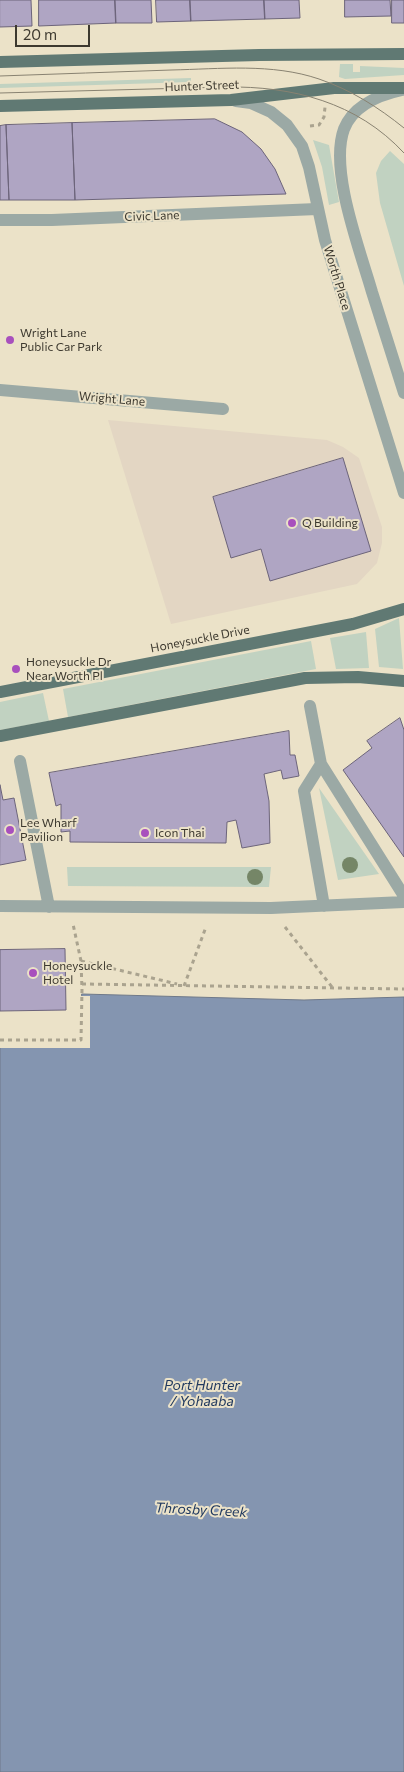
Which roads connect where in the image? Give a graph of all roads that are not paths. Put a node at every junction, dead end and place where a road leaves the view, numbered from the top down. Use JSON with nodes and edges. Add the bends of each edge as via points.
{"nodes":[{"id":1,"x":404,"y":54,"type":"edge"},
{"id":2,"x":0,"y":62,"type":"edge"},
{"id":3,"x":404,"y":89,"type":"edge"},
{"id":4,"x":231,"y":100,"type":"junction"},
{"id":5,"x":0,"y":106,"type":"edge"},
{"id":6,"x":317,"y":209,"type":"junction"},
{"id":7,"x":0,"y":220,"type":"edge"},
{"id":8,"x":0,"y":390,"type":"edge"},
{"id":9,"x":404,"y":393,"type":"edge"},
{"id":10,"x":224,"y":409,"type":"dead end"},
{"id":11,"x":404,"y":493,"type":"edge"},
{"id":12,"x":404,"y":609,"type":"edge"},
{"id":13,"x":404,"y":681,"type":"edge"},
{"id":14,"x":0,"y":692,"type":"edge"},
{"id":15,"x":310,"y":706,"type":"dead end"},
{"id":16,"x":0,"y":736,"type":"edge"},
{"id":17,"x":20,"y":761,"type":"dead end"},
{"id":18,"x":321,"y":764,"type":"junction"},
{"id":19,"x":404,"y":896,"type":"edge"},
{"id":20,"x":404,"y":902,"type":"edge"},
{"id":21,"x":0,"y":906,"type":"edge"},
{"id":22,"x":324,"y":906,"type":"junction"},
{"id":23,"x":49,"y":907,"type":"junction"}],
"edges":[{"from":1,"to":2,"type":"main road","via":[[259,54]]},
{"from":3,"to":4,"type":"main road","name":"Hunter Street","via":[[342,88]]},
{"from":3,"to":9,"type":"street","via":[[374,99],[357,110],[344,129],[340,153],[342,183],[352,223]]},
{"from":4,"to":5,"type":"main road","name":"Hunter Street"},
{"from":4,"to":6,"type":"street","name":"Worth Place","via":[[271,112],[292,131],[305,155]]},
{"from":6,"to":7,"type":"street","name":"Civic Lane"},
{"from":6,"to":11,"type":"street","name":"Worth Place"},
{"from":8,"to":10,"type":"street","name":"Wright Lane"},
{"from":12,"to":14,"type":"main road","name":"Honeysuckle Drive","via":[[352,624]]},
{"from":13,"to":16,"type":"main road","via":[[358,677],[305,678]]},
{"from":15,"to":18,"type":"street"},
{"from":17,"to":23,"type":"street"},
{"from":18,"to":19,"type":"street"},
{"from":18,"to":22,"type":"street","via":[[304,791]]},
{"from":20,"to":22,"type":"street"},
{"from":21,"to":23,"type":"street"},
{"from":22,"to":23,"type":"street"}]}
